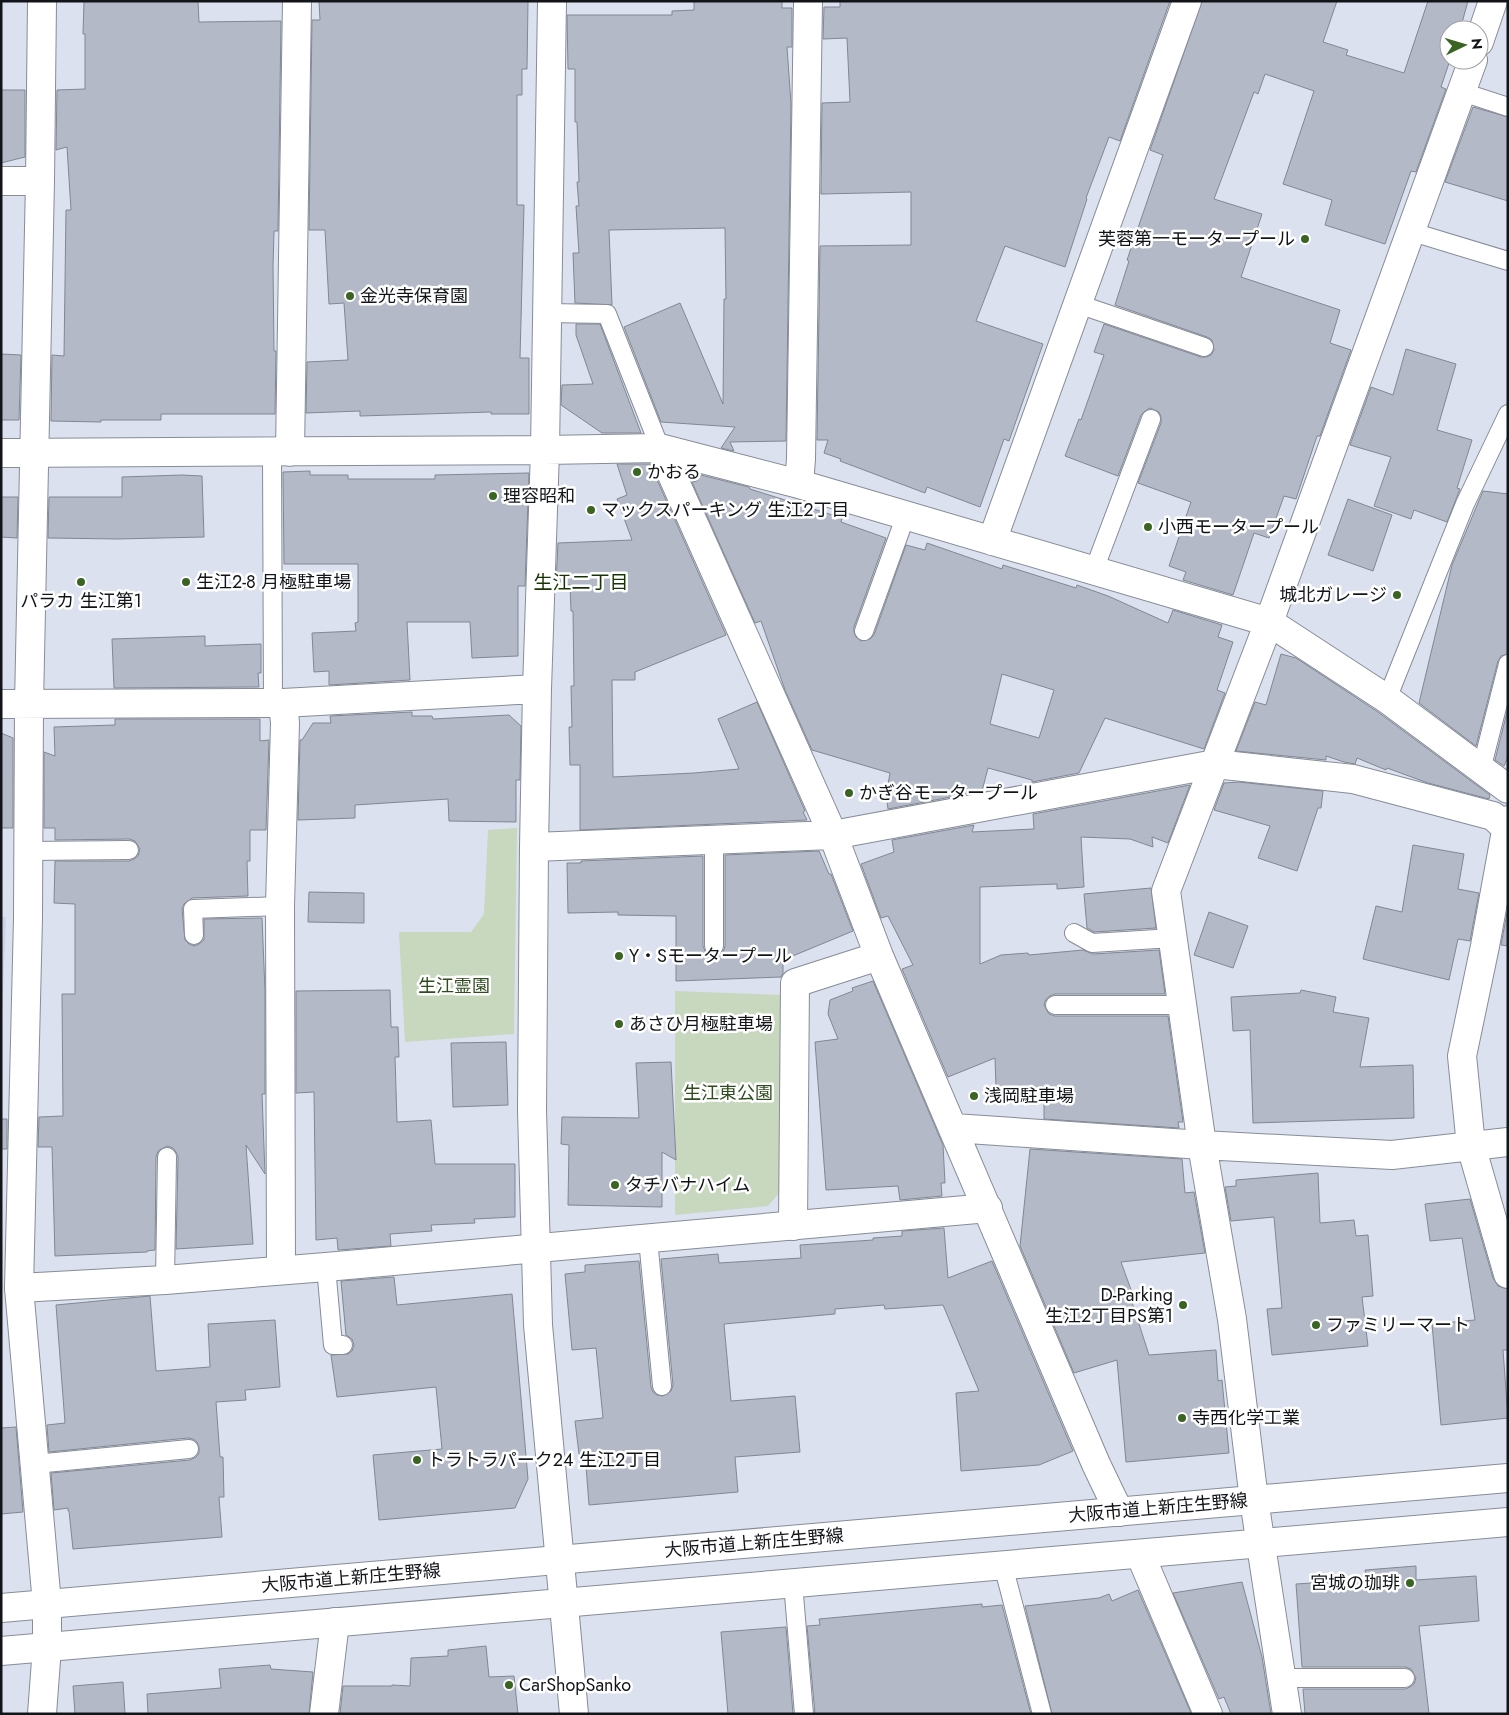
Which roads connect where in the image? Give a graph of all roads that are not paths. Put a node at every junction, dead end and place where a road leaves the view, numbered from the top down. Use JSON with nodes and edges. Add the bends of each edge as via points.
{"nodes":[{"id":1,"x":42,"y":1,"type":"edge"},
{"id":2,"x":296,"y":1,"type":"edge"},
{"id":3,"x":552,"y":1,"type":"edge"},
{"id":4,"x":808,"y":1,"type":"edge"},
{"id":5,"x":1187,"y":1,"type":"edge"},
{"id":6,"x":1493,"y":1,"type":"edge"},
{"id":7,"x":1487,"y":20,"type":"edge"},
{"id":8,"x":1470,"y":70,"type":"edge"},
{"id":9,"x":1462,"y":92,"type":"junction"},
{"id":10,"x":1508,"y":107,"type":"edge"},
{"id":11,"x":1,"y":181,"type":"edge"},
{"id":12,"x":40,"y":181,"type":"junction"},
{"id":13,"x":1410,"y":231,"type":"junction"},
{"id":14,"x":1508,"y":261,"type":"edge"},
{"id":15,"x":1078,"y":304,"type":"junction"},
{"id":16,"x":547,"y":313,"type":"junction"},
{"id":17,"x":1204,"y":346,"type":"dead end"},
{"id":18,"x":1508,"y":414,"type":"edge"},
{"id":19,"x":1151,"y":419,"type":"dead end"},
{"id":20,"x":660,"y":448,"type":"junction"},
{"id":21,"x":545,"y":450,"type":"junction"},
{"id":22,"x":34,"y":452,"type":"junction"},
{"id":23,"x":281,"y":452,"type":"junction"},
{"id":24,"x":1,"y":453,"type":"edge"},
{"id":25,"x":799,"y":484,"type":"junction"},
{"id":26,"x":906,"y":515,"type":"junction"},
{"id":27,"x":992,"y":540,"type":"junction"},
{"id":28,"x":1094,"y":570,"type":"junction"},
{"id":29,"x":1269,"y":622,"type":"junction"},
{"id":30,"x":864,"y":631,"type":"dead end"},
{"id":31,"x":1508,"y":664,"type":"edge"},
{"id":32,"x":537,"y":689,"type":"junction"},
{"id":33,"x":1387,"y":699,"type":"junction"},
{"id":34,"x":278,"y":703,"type":"junction"},
{"id":35,"x":1,"y":704,"type":"edge"},
{"id":36,"x":28,"y":704,"type":"junction"},
{"id":37,"x":1215,"y":764,"type":"junction"},
{"id":38,"x":1481,"y":770,"type":"junction"},
{"id":39,"x":1508,"y":789,"type":"edge"},
{"id":40,"x":1507,"y":827,"type":"edge"},
{"id":41,"x":833,"y":835,"type":"junction"},
{"id":42,"x":714,"y":840,"type":"junction"},
{"id":43,"x":534,"y":847,"type":"junction"},
{"id":44,"x":129,"y":850,"type":"dead end"},
{"id":45,"x":28,"y":851,"type":"junction"},
{"id":46,"x":280,"y":906,"type":"junction"},
{"id":47,"x":1074,"y":933,"type":"dead end"},
{"id":48,"x":194,"y":935,"type":"dead end"},
{"id":49,"x":1173,"y":938,"type":"junction"},
{"id":50,"x":714,"y":946,"type":"dead end"},
{"id":51,"x":879,"y":956,"type":"junction"},
{"id":52,"x":1055,"y":1005,"type":"dead end"},
{"id":53,"x":1182,"y":1005,"type":"junction"},
{"id":54,"x":954,"y":1128,"type":"junction"},
{"id":55,"x":1508,"y":1142,"type":"edge"},
{"id":56,"x":1202,"y":1145,"type":"junction"},
{"id":57,"x":1470,"y":1146,"type":"junction"},
{"id":58,"x":167,"y":1157,"type":"dead end"},
{"id":59,"x":988,"y":1208,"type":"junction"},
{"id":60,"x":793,"y":1226,"type":"junction"},
{"id":61,"x":648,"y":1239,"type":"junction"},
{"id":62,"x":536,"y":1248,"type":"junction"},
{"id":63,"x":326,"y":1267,"type":"junction"},
{"id":64,"x":281,"y":1270,"type":"junction"},
{"id":65,"x":1508,"y":1274,"type":"edge"},
{"id":66,"x":165,"y":1280,"type":"junction"},
{"id":67,"x":19,"y":1288,"type":"junction"},
{"id":68,"x":343,"y":1345,"type":"dead end"},
{"id":69,"x":662,"y":1386,"type":"dead end"},
{"id":70,"x":189,"y":1449,"type":"dead end"},
{"id":71,"x":35,"y":1464,"type":"junction"},
{"id":72,"x":1508,"y":1478,"type":"edge"},
{"id":73,"x":1254,"y":1500,"type":"junction"},
{"id":74,"x":1119,"y":1512,"type":"junction"},
{"id":75,"x":1508,"y":1522,"type":"edge"},
{"id":76,"x":1260,"y":1543,"type":"junction"},
{"id":77,"x":1140,"y":1554,"type":"junction"},
{"id":78,"x":561,"y":1560,"type":"junction"},
{"id":79,"x":1002,"y":1565,"type":"junction"},
{"id":80,"x":792,"y":1583,"type":"junction"},
{"id":81,"x":564,"y":1603,"type":"junction"},
{"id":82,"x":48,"y":1604,"type":"junction"},
{"id":83,"x":1,"y":1608,"type":"edge"},
{"id":84,"x":335,"y":1622,"type":"junction"},
{"id":85,"x":47,"y":1647,"type":"junction"},
{"id":86,"x":1,"y":1651,"type":"edge"},
{"id":87,"x":1282,"y":1678,"type":"junction"},
{"id":88,"x":1405,"y":1678,"type":"dead end"},
{"id":89,"x":42,"y":1714,"type":"edge"},
{"id":90,"x":324,"y":1714,"type":"edge"},
{"id":91,"x":574,"y":1714,"type":"edge"},
{"id":92,"x":804,"y":1714,"type":"edge"},
{"id":93,"x":1042,"y":1714,"type":"edge"},
{"id":94,"x":1208,"y":1714,"type":"edge"},
{"id":95,"x":1288,"y":1714,"type":"edge"}],
"edges":[{"from":1,"to":12,"type":"street"},
{"from":2,"to":23,"type":"street"},
{"from":3,"to":16,"type":"street"},
{"from":4,"to":25,"type":"street"},
{"from":5,"to":15,"type":"street"},
{"from":6,"to":7,"type":"street"},
{"from":8,"to":9,"type":"street"},
{"from":9,"to":10,"type":"lane"},
{"from":9,"to":13,"type":"street"},
{"from":11,"to":12,"type":"street"},
{"from":12,"to":22,"type":"street"},
{"from":13,"to":14,"type":"lane"},
{"from":13,"to":29,"type":"street"},
{"from":15,"to":17,"type":"lane"},
{"from":15,"to":27,"type":"street"},
{"from":16,"to":20,"type":"lane","via":[[607,314]]},
{"from":16,"to":21,"type":"street"},
{"from":18,"to":33,"type":"lane","via":[[1465,504]]},
{"from":19,"to":28,"type":"lane"},
{"from":20,"to":21,"type":"street"},
{"from":20,"to":25,"type":"street"},
{"from":20,"to":41,"type":"street"},
{"from":21,"to":23,"type":"street"},
{"from":21,"to":32,"type":"street"},
{"from":22,"to":23,"type":"street"},
{"from":22,"to":24,"type":"street"},
{"from":22,"to":36,"type":"street"},
{"from":23,"to":34,"type":"lane"},
{"from":25,"to":26,"type":"street"},
{"from":26,"to":27,"type":"street"},
{"from":26,"to":30,"type":"lane"},
{"from":27,"to":28,"type":"street"},
{"from":28,"to":29,"type":"street"},
{"from":29,"to":33,"type":"street"},
{"from":29,"to":37,"type":"street"},
{"from":31,"to":38,"type":"lane"},
{"from":32,"to":34,"type":"street"},
{"from":32,"to":43,"type":"street"},
{"from":33,"to":38,"type":"street"},
{"from":34,"to":36,"type":"street"},
{"from":34,"to":46,"type":"street","via":[[285,723]]},
{"from":35,"to":36,"type":"street"},
{"from":36,"to":45,"type":"street"},
{"from":37,"to":40,"type":"street","via":[[1353,779],[1493,816]]},
{"from":37,"to":41,"type":"street"},
{"from":37,"to":49,"type":"street","via":[[1166,891]]},
{"from":38,"to":39,"type":"street"},
{"from":40,"to":57,"type":"street","via":[[1462,1056]]},
{"from":41,"to":42,"type":"street"},
{"from":41,"to":51,"type":"street"},
{"from":42,"to":43,"type":"street"},
{"from":42,"to":50,"type":"lane"},
{"from":43,"to":62,"type":"street","via":[[532,1110]]},
{"from":44,"to":45,"type":"lane"},
{"from":45,"to":67,"type":"street"},
{"from":46,"to":48,"type":"lane","via":[[193,909]]},
{"from":46,"to":64,"type":"street"},
{"from":47,"to":49,"type":"lane","via":[[1092,943]]},
{"from":49,"to":53,"type":"street"},
{"from":51,"to":54,"type":"street"},
{"from":51,"to":60,"type":"street","via":[[796,983]]},
{"from":52,"to":53,"type":"lane"},
{"from":53,"to":56,"type":"street"},
{"from":54,"to":56,"type":"street"},
{"from":54,"to":59,"type":"street"},
{"from":55,"to":57,"type":"street"},
{"from":56,"to":57,"type":"street","via":[[1392,1155]]},
{"from":56,"to":73,"type":"street","via":[[1232,1319]]},
{"from":57,"to":65,"type":"street"},
{"from":58,"to":66,"type":"lane"},
{"from":59,"to":60,"type":"street"},
{"from":59,"to":74,"type":"street"},
{"from":60,"to":61,"type":"street"},
{"from":61,"to":62,"type":"street"},
{"from":61,"to":69,"type":"lane"},
{"from":62,"to":63,"type":"street"},
{"from":62,"to":78,"type":"street","via":[[538,1325]]},
{"from":63,"to":64,"type":"street"},
{"from":63,"to":68,"type":"lane","via":[[332,1345]]},
{"from":64,"to":66,"type":"street"},
{"from":66,"to":67,"type":"street"},
{"from":67,"to":71,"type":"street"},
{"from":70,"to":71,"type":"lane"},
{"from":71,"to":82,"type":"street"},
{"from":72,"to":73,"type":"street","name":"大阪市道上新庄生野線"},
{"from":73,"to":74,"type":"street","name":"大阪市道上新庄生野線"},
{"from":73,"to":76,"type":"street"},
{"from":74,"to":78,"type":"street","name":"大阪市道上新庄生野線"},
{"from":75,"to":76,"type":"street"},
{"from":76,"to":77,"type":"street"},
{"from":76,"to":87,"type":"street"},
{"from":77,"to":79,"type":"street"},
{"from":77,"to":94,"type":"street"},
{"from":78,"to":81,"type":"street"},
{"from":78,"to":82,"type":"street","name":"大阪市道上新庄生野線"},
{"from":79,"to":80,"type":"street"},
{"from":79,"to":93,"type":"lane"},
{"from":80,"to":81,"type":"street"},
{"from":80,"to":92,"type":"lane"},
{"from":81,"to":84,"type":"street"},
{"from":81,"to":91,"type":"street"},
{"from":82,"to":83,"type":"street","name":"大阪市道上新庄生野線"},
{"from":82,"to":85,"type":"street"},
{"from":84,"to":85,"type":"street"},
{"from":84,"to":90,"type":"street"},
{"from":85,"to":86,"type":"street"},
{"from":85,"to":89,"type":"street"},
{"from":87,"to":88,"type":"lane"},
{"from":87,"to":95,"type":"street"}]}
